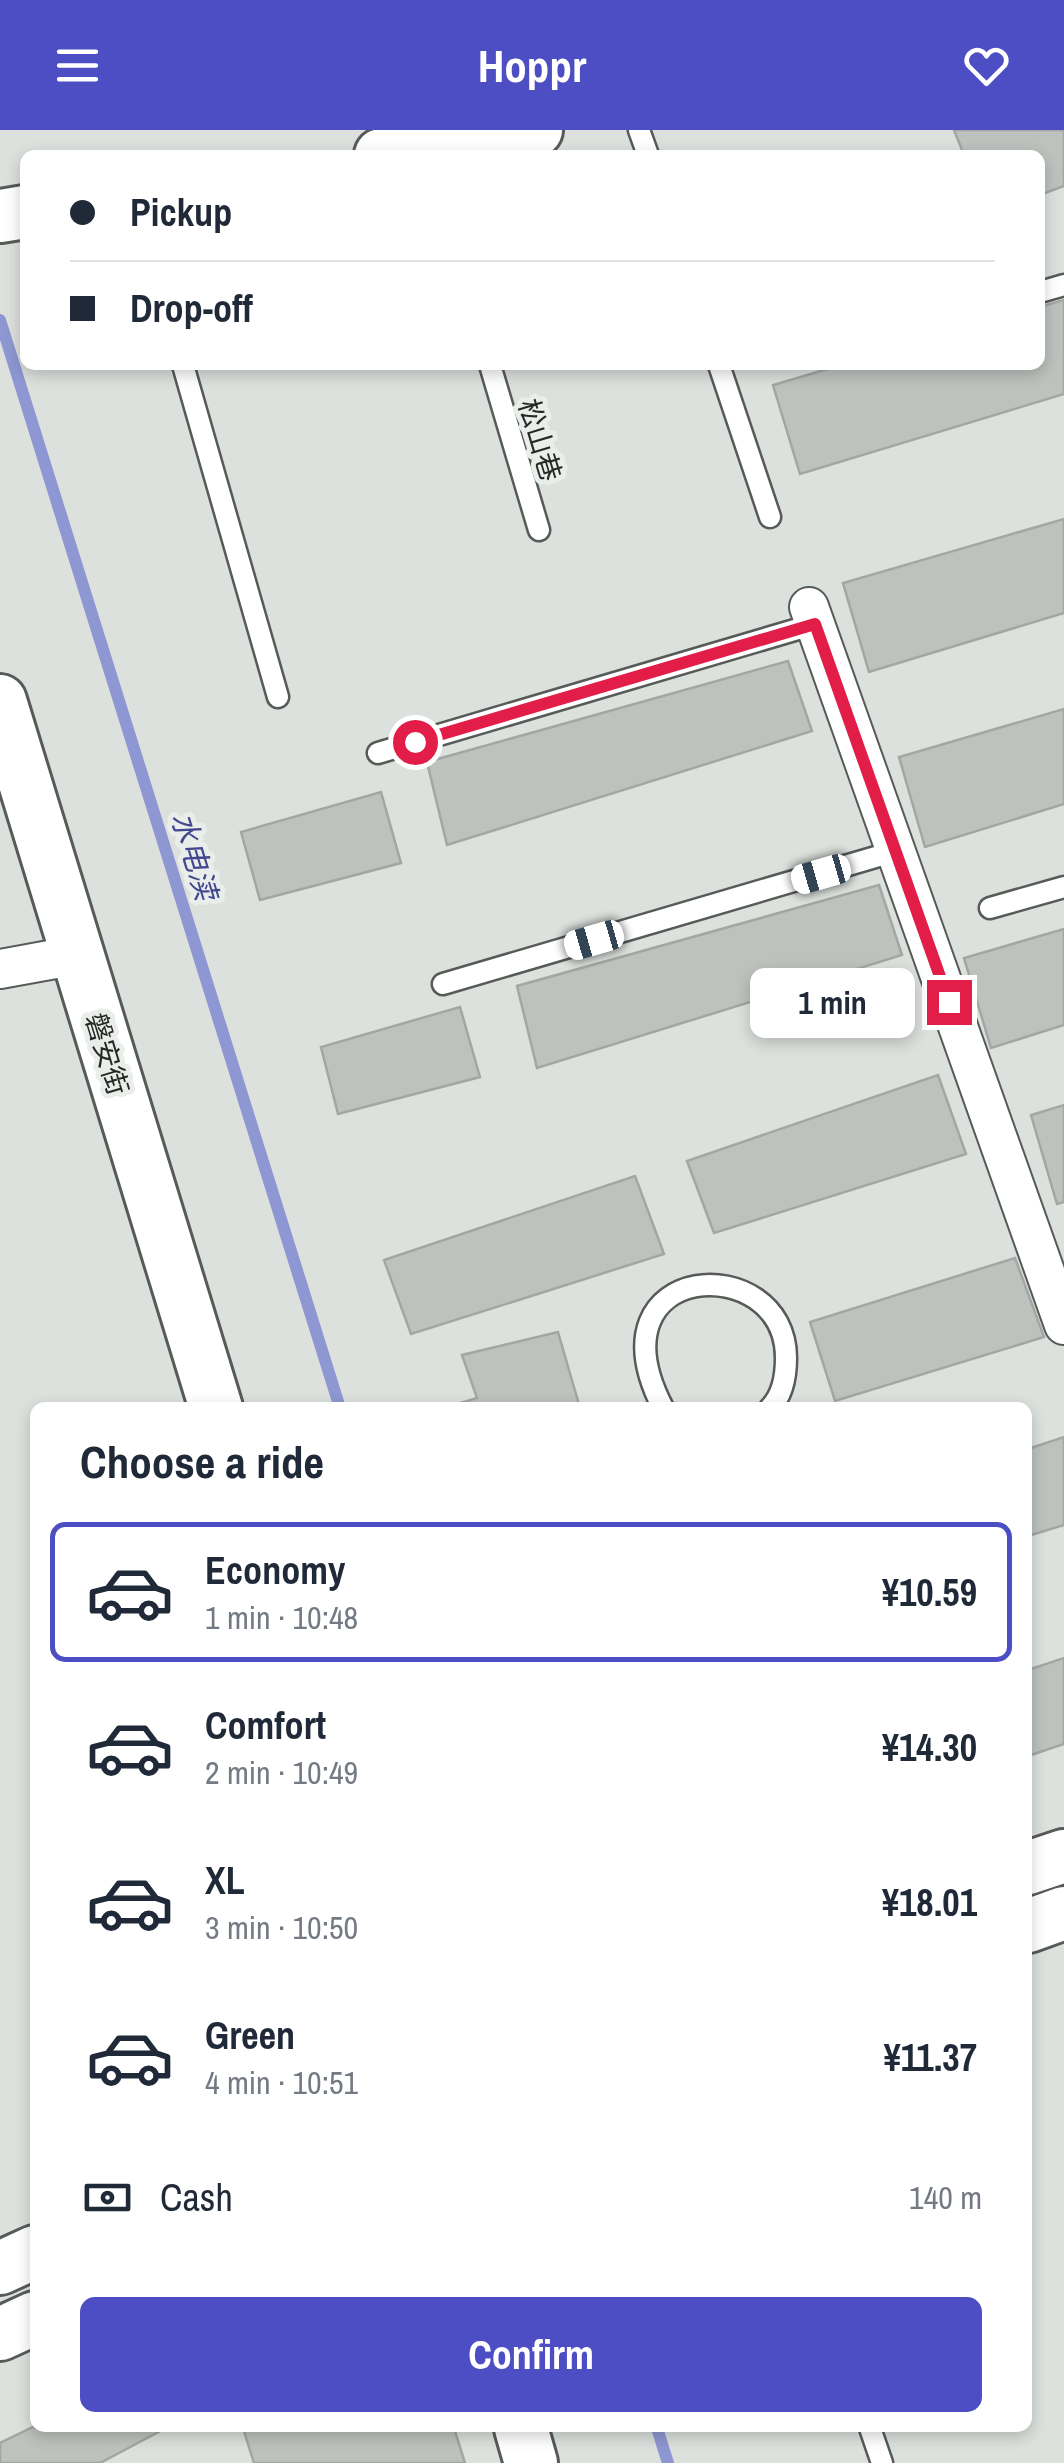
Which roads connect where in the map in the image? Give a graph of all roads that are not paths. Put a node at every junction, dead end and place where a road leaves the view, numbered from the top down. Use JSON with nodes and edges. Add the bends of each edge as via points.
{"nodes":[{"id":1,"x":536,"y":130,"type":"edge"},
{"id":2,"x":413,"y":147,"type":"edge"},
{"id":3,"x":184,"y":370,"type":"edge"},
{"id":4,"x":491,"y":370,"type":"edge"},
{"id":5,"x":720,"y":370,"type":"edge"},
{"id":6,"x":770,"y":517,"type":"dead end"},
{"id":7,"x":539,"y":530,"type":"dead end"},
{"id":8,"x":812,"y":616,"type":"joint"},
{"id":9,"x":278,"y":697,"type":"dead end"},
{"id":10,"x":0,"y":701,"type":"edge"},
{"id":11,"x":378,"y":753,"type":"dead end"},
{"id":12,"x":896,"y":851,"type":"junction"},
{"id":13,"x":1064,"y":888,"type":"edge"},
{"id":14,"x":990,"y":908,"type":"dead end"},
{"id":15,"x":77,"y":955,"type":"junction"},
{"id":16,"x":0,"y":969,"type":"edge"},
{"id":17,"x":443,"y":984,"type":"dead end"},
{"id":18,"x":1061,"y":1308,"type":"edge"},
{"id":19,"x":214,"y":1402,"type":"edge"},
{"id":20,"x":661,"y":1402,"type":"edge"},
{"id":21,"x":773,"y":1402,"type":"edge"},
{"id":22,"x":1064,"y":1856,"type":"edge"},
{"id":23,"x":1032,"y":1867,"type":"edge"},
{"id":24,"x":1064,"y":1913,"type":"edge"},
{"id":25,"x":1032,"y":1925,"type":"edge"},
{"id":26,"x":30,"y":2254,"type":"edge"},
{"id":27,"x":0,"y":2268,"type":"edge"},
{"id":28,"x":30,"y":2320,"type":"edge"},
{"id":29,"x":0,"y":2334,"type":"edge"},
{"id":30,"x":522,"y":2432,"type":"edge"},
{"id":31,"x":871,"y":2432,"type":"edge"},
{"id":32,"x":530,"y":2463,"type":"edge"},
{"id":33,"x":882,"y":2463,"type":"edge"}],
"edges":[{"from":1,"to":2,"type":"street"},
{"from":3,"to":9,"type":"lane"},
{"from":4,"to":7,"type":"lane","name":"松山巷"},
{"from":5,"to":6,"type":"lane"},
{"from":8,"to":11,"type":"lane"},
{"from":8,"to":12,"type":"street"},
{"from":10,"to":15,"type":"street","name":"磐安街"},
{"from":12,"to":17,"type":"lane"},
{"from":12,"to":18,"type":"street"},
{"from":13,"to":14,"type":"lane"},
{"from":15,"to":16,"type":"street"},
{"from":15,"to":19,"type":"street","name":"磐安街"},
{"from":20,"to":21,"type":"lane","via":[[648,1378],[654,1310],[679,1288],[716,1283],[749,1295],[772,1314],[786,1346],[786,1378]]},
{"from":22,"to":23,"type":"street"},
{"from":24,"to":25,"type":"street"},
{"from":26,"to":27,"type":"street"},
{"from":28,"to":29,"type":"street"},
{"from":30,"to":32,"type":"street"},
{"from":31,"to":33,"type":"lane"}]}
